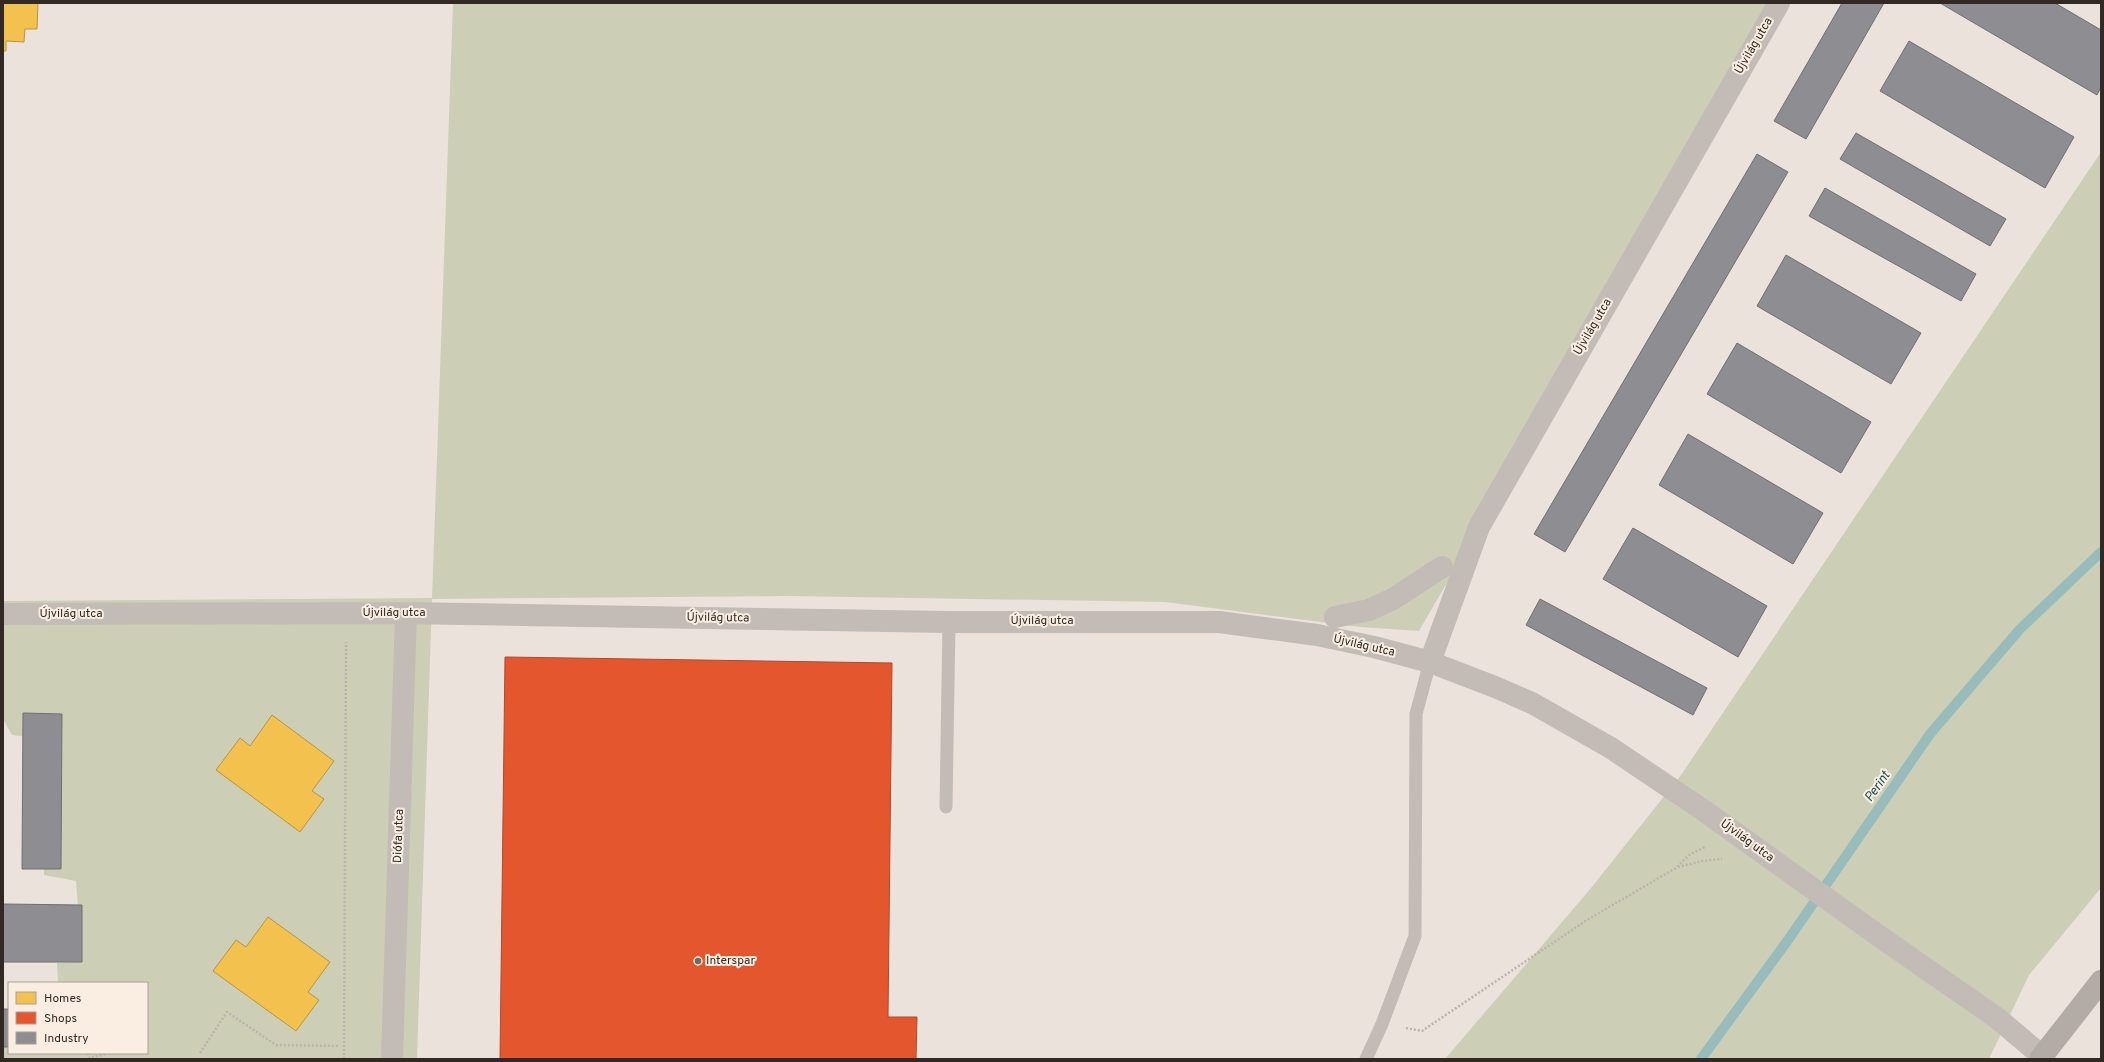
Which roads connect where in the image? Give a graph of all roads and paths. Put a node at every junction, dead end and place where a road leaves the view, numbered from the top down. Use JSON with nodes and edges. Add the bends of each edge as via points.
{"nodes":[{"id":1,"x":1779,"y":3,"type":"edge"},
{"id":2,"x":1442,"y":567,"type":"dead end"},
{"id":3,"x":346,"y":613,"type":"junction"},
{"id":4,"x":406,"y":613,"type":"junction"},
{"id":5,"x":3,"y":614,"type":"edge"},
{"id":6,"x":1335,"y":617,"type":"dead end"},
{"id":7,"x":949,"y":622,"type":"junction"},
{"id":8,"x":1430,"y":662,"type":"junction"},
{"id":9,"x":946,"y":807,"type":"dead end"},
{"id":10,"x":1709,"y":842,"type":"dead end"},
{"id":11,"x":1725,"y":860,"type":"dead end"},
{"id":12,"x":1676,"y":868,"type":"junction"},
{"id":13,"x":2101,"y":981,"type":"edge"},
{"id":14,"x":1422,"y":1031,"type":"dead end"},
{"id":15,"x":338,"y":1046,"type":"dead end"},
{"id":16,"x":200,"y":1053,"type":"dead end"},
{"id":17,"x":88,"y":1054,"type":"edge"},
{"id":18,"x":106,"y":1054,"type":"dead end"},
{"id":19,"x":2042,"y":1058,"type":"edge"},
{"id":20,"x":344,"y":1059,"type":"edge"},
{"id":21,"x":392,"y":1059,"type":"edge"},
{"id":22,"x":1366,"y":1059,"type":"edge"}],
"edges":[{"from":1,"to":8,"type":"street","name":"Újvilág utca","via":[[1479,528]]},
{"from":2,"to":6,"type":"street","name":"Újvilág utca","via":[[1393,599],[1369,610]]},
{"from":3,"to":4,"type":"street","name":"Újvilág utca"},
{"from":3,"to":5,"type":"street","name":"Újvilág utca"},
{"from":3,"to":20,"type":"path"},
{"from":4,"to":7,"type":"street","name":"Újvilág utca"},
{"from":4,"to":21,"type":"street","name":"Diófa utca"},
{"from":7,"to":8,"type":"street","name":"Újvilág utca","via":[[1219,622],[1317,635]]},
{"from":7,"to":9,"type":"lane"},
{"from":8,"to":19,"type":"street","name":"Újvilág utca","via":[[1532,703],[1645,769],[1996,1018]]},
{"from":8,"to":22,"type":"lane","via":[[1416,714],[1415,936]]},
{"from":10,"to":12,"type":"path","via":[[1706,847],[1688,855]]},
{"from":11,"to":12,"type":"path","via":[[1702,860]]},
{"from":12,"to":14,"type":"path","via":[[1587,920]]},
{"from":13,"to":19,"type":"street"},
{"from":15,"to":16,"type":"path","via":[[276,1045],[227,1012]]},
{"from":17,"to":18,"type":"path","via":[[90,1058]]}]}
